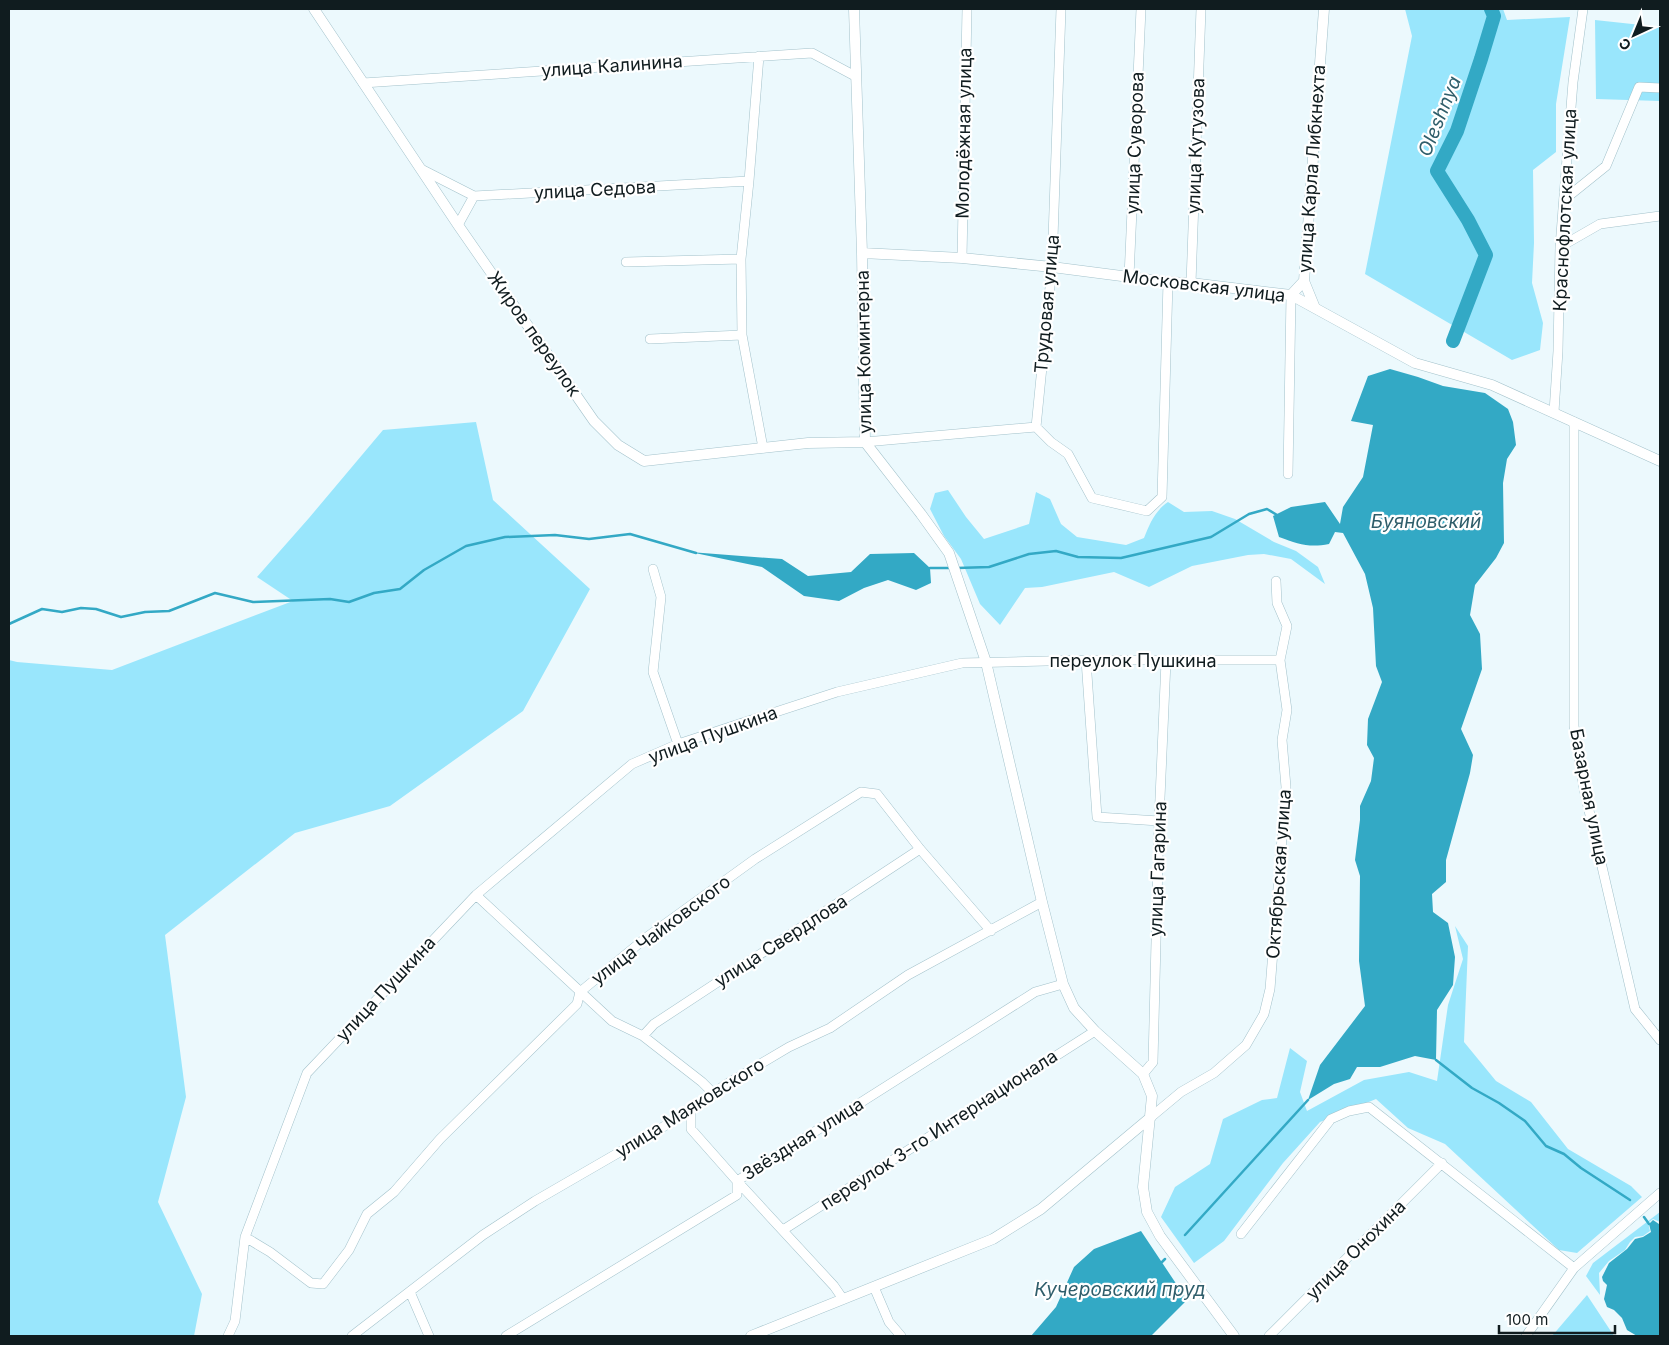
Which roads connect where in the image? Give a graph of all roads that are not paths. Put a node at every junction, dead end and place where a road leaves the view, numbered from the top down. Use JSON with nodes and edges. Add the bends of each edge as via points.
{"nodes":[{"id":1,"x":314,"y":9,"type":"edge"},
{"id":2,"x":854,"y":9,"type":"edge"},
{"id":3,"x":967,"y":9,"type":"edge"},
{"id":4,"x":1061,"y":9,"type":"edge"},
{"id":5,"x":1141,"y":9,"type":"edge"},
{"id":6,"x":1200,"y":9,"type":"edge"},
{"id":7,"x":1324,"y":9,"type":"edge"},
{"id":8,"x":1583,"y":9,"type":"edge"},
{"id":9,"x":759,"y":56,"type":"junction"},
{"id":10,"x":855,"y":76,"type":"junction"},
{"id":11,"x":363,"y":83,"type":"junction"},
{"id":12,"x":1660,"y":88,"type":"edge"},
{"id":13,"x":420,"y":169,"type":"junction"},
{"id":14,"x":749,"y":181,"type":"junction"},
{"id":15,"x":474,"y":196,"type":"junction"},
{"id":16,"x":1565,"y":199,"type":"junction"},
{"id":17,"x":1660,"y":216,"type":"edge"},
{"id":18,"x":458,"y":225,"type":"junction"},
{"id":19,"x":1560,"y":246,"type":"junction"},
{"id":20,"x":862,"y":253,"type":"junction"},
{"id":21,"x":962,"y":258,"type":"junction"},
{"id":22,"x":741,"y":260,"type":"junction"},
{"id":23,"x":626,"y":262,"type":"dead end"},
{"id":24,"x":1052,"y":266,"type":"junction"},
{"id":25,"x":1130,"y":277,"type":"junction"},
{"id":26,"x":1304,"y":281,"type":"junction"},
{"id":27,"x":1168,"y":282,"type":"junction"},
{"id":28,"x":1191,"y":283,"type":"junction"},
{"id":29,"x":1291,"y":295,"type":"junction"},
{"id":30,"x":1315,"y":308,"type":"junction"},
{"id":31,"x":742,"y":335,"type":"junction"},
{"id":32,"x":650,"y":339,"type":"dead end"},
{"id":33,"x":1554,"y":412,"type":"junction"},
{"id":34,"x":1574,"y":422,"type":"junction"},
{"id":35,"x":1036,"y":427,"type":"junction"},
{"id":36,"x":864,"y":442,"type":"junction"},
{"id":37,"x":763,"y":448,"type":"junction"},
{"id":38,"x":1660,"y":461,"type":"edge"},
{"id":39,"x":1288,"y":474,"type":"dead end"},
{"id":40,"x":653,"y":569,"type":"dead end"},
{"id":41,"x":1276,"y":581,"type":"dead end"},
{"id":42,"x":1086,"y":660,"type":"junction"},
{"id":43,"x":1280,"y":660,"type":"junction"},
{"id":44,"x":1166,"y":661,"type":"junction"},
{"id":45,"x":986,"y":662,"type":"junction"},
{"id":46,"x":678,"y":744,"type":"junction"},
{"id":47,"x":1159,"y":821,"type":"junction"},
{"id":48,"x":920,"y":849,"type":"junction"},
{"id":49,"x":476,"y":895,"type":"junction"},
{"id":50,"x":1042,"y":902,"type":"junction"},
{"id":51,"x":991,"y":931,"type":"junction"},
{"id":52,"x":1063,"y":984,"type":"junction"},
{"id":53,"x":580,"y":992,"type":"junction"},
{"id":54,"x":1095,"y":1031,"type":"junction"},
{"id":55,"x":643,"y":1036,"type":"junction"},
{"id":56,"x":1660,"y":1040,"type":"edge"},
{"id":57,"x":1143,"y":1074,"type":"junction"},
{"id":58,"x":714,"y":1093,"type":"junction"},
{"id":59,"x":691,"y":1109,"type":"junction"},
{"id":60,"x":1151,"y":1117,"type":"junction"},
{"id":61,"x":1442,"y":1163,"type":"junction"},
{"id":62,"x":737,"y":1181,"type":"junction"},
{"id":63,"x":1660,"y":1193,"type":"edge"},
{"id":64,"x":783,"y":1230,"type":"junction"},
{"id":65,"x":1241,"y":1234,"type":"dead end"},
{"id":66,"x":245,"y":1237,"type":"junction"},
{"id":67,"x":1574,"y":1268,"type":"junction"},
{"id":68,"x":874,"y":1287,"type":"junction"},
{"id":69,"x":410,"y":1292,"type":"junction"},
{"id":70,"x":843,"y":1299,"type":"junction"},
{"id":71,"x":228,"y":1336,"type":"edge"},
{"id":72,"x":352,"y":1336,"type":"edge"},
{"id":73,"x":429,"y":1336,"type":"edge"},
{"id":74,"x":506,"y":1336,"type":"edge"},
{"id":75,"x":751,"y":1336,"type":"edge"},
{"id":76,"x":901,"y":1336,"type":"edge"},
{"id":77,"x":1234,"y":1336,"type":"edge"},
{"id":78,"x":1269,"y":1336,"type":"edge"},
{"id":79,"x":1526,"y":1336,"type":"edge"}],
"edges":[{"from":1,"to":11,"type":"street","name":"Жиров переулок"},
{"from":2,"to":10,"type":"street","name":"улица Коминтерна"},
{"from":3,"to":21,"type":"street","name":"Молодёжная улица"},
{"from":4,"to":24,"type":"street","name":"Трудовая улица"},
{"from":5,"to":25,"type":"street","name":"улица Суворова"},
{"from":6,"to":28,"type":"street","name":"улица Кутузова"},
{"from":7,"to":26,"type":"street","name":"улица Карла Либкнехта"},
{"from":8,"to":16,"type":"street","name":"Краснофлотская улица","via":[[1573,82]]},
{"from":9,"to":10,"type":"street","name":"улица Калинина","via":[[812,53]]},
{"from":9,"to":11,"type":"street","name":"улица Калинина"},
{"from":9,"to":14,"type":"street"},
{"from":10,"to":20,"type":"street","name":"улица Коминтерна"},
{"from":11,"to":13,"type":"street","name":"Жиров переулок"},
{"from":12,"to":16,"type":"street","via":[[1639,87],[1606,166]]},
{"from":13,"to":15,"type":"street"},
{"from":13,"to":18,"type":"street","name":"Жиров переулок"},
{"from":14,"to":15,"type":"street","name":"улица Седова"},
{"from":14,"to":22,"type":"street"},
{"from":15,"to":18,"type":"street"},
{"from":16,"to":19,"type":"street","name":"Краснофлотская улица"},
{"from":17,"to":19,"type":"street","via":[[1600,224]]},
{"from":18,"to":37,"type":"street","name":"Жиров переулок","via":[[594,421],[618,445],[644,461]]},
{"from":19,"to":33,"type":"street","name":"Краснофлотская улица"},
{"from":20,"to":21,"type":"street","name":"Московская улица"},
{"from":20,"to":36,"type":"street","name":"улица Коминтерна"},
{"from":21,"to":24,"type":"street","name":"Московская улица"},
{"from":22,"to":23,"type":"street"},
{"from":22,"to":31,"type":"street"},
{"from":24,"to":25,"type":"street","name":"Московская улица"},
{"from":24,"to":35,"type":"street","name":"Трудовая улица"},
{"from":25,"to":27,"type":"street","name":"Московская улица"},
{"from":26,"to":29,"type":"street","name":"улица Карла Либкнехта"},
{"from":26,"to":30,"type":"street"},
{"from":27,"to":28,"type":"street","name":"Московская улица"},
{"from":27,"to":35,"type":"street","via":[[1162,497],[1147,510],[1092,498],[1068,454]]},
{"from":28,"to":29,"type":"street","name":"Московская улица"},
{"from":29,"to":30,"type":"street","name":"Московская улица"},
{"from":29,"to":39,"type":"street","name":"улица Карла Либкнехта"},
{"from":30,"to":33,"type":"street","name":"Московская улица","via":[[1415,363],[1492,385]]},
{"from":31,"to":32,"type":"street"},
{"from":31,"to":37,"type":"street"},
{"from":33,"to":34,"type":"street","name":"Московская улица"},
{"from":34,"to":38,"type":"street","name":"Московская улица"},
{"from":34,"to":56,"type":"street","name":"Базарная улица","via":[[1574,726],[1584,789],[1635,1009]]},
{"from":35,"to":36,"type":"street"},
{"from":36,"to":37,"type":"street","name":"Жиров переулок"},
{"from":36,"to":45,"type":"street","name":"улица Коминтерна","via":[[949,552]]},
{"from":40,"to":46,"type":"street","via":[[661,597],[653,672]]},
{"from":41,"to":43,"type":"street","name":"Октябрьская улица","via":[[1277,603],[1287,626]]},
{"from":42,"to":44,"type":"street","name":"переулок Пушкина"},
{"from":42,"to":45,"type":"street","name":"переулок Пушкина"},
{"from":42,"to":47,"type":"street","via":[[1097,817]]},
{"from":43,"to":44,"type":"street","name":"переулок Пушкина"},
{"from":43,"to":60,"type":"street","name":"Октябрьская улица","via":[[1287,710],[1282,740],[1286,787],[1270,989],[1264,1014],[1246,1045],[1214,1073],[1181,1092]]},
{"from":44,"to":47,"type":"street","name":"улица Гагарина"},
{"from":45,"to":46,"type":"street","name":"улица Пушкина","via":[[962,663],[837,692]]},
{"from":45,"to":50,"type":"street"},
{"from":46,"to":49,"type":"street","name":"улица Пушкина","via":[[632,764]]},
{"from":47,"to":57,"type":"street","name":"улица Гагарина","via":[[1153,1062]]},
{"from":48,"to":51,"type":"street","name":"улица Чайковского"},
{"from":48,"to":53,"type":"street","name":"улица Чайковского","via":[[877,794],[861,792],[755,859],[646,937]]},
{"from":48,"to":55,"type":"street","name":"улица Свердлова","via":[[654,1024]]},
{"from":49,"to":53,"type":"street"},
{"from":49,"to":66,"type":"street","name":"улица Пушкина","via":[[307,1073]]},
{"from":50,"to":51,"type":"street","name":"улица Маяковского"},
{"from":50,"to":52,"type":"street"},
{"from":51,"to":58,"type":"street","name":"улица Маяковского","via":[[908,975],[830,1028],[789,1047]]},
{"from":52,"to":54,"type":"street","via":[[1074,1008]]},
{"from":52,"to":62,"type":"street","name":"Звёздная улица","via":[[1035,992]]},
{"from":53,"to":55,"type":"street","via":[[612,1022]]},
{"from":53,"to":66,"type":"street","name":"улица Чайковского","via":[[577,1004],[440,1139],[394,1192],[367,1214],[349,1250],[323,1284],[310,1283]]},
{"from":54,"to":57,"type":"street"},
{"from":54,"to":64,"type":"street","name":"переулок 3-го Интернационала"},
{"from":55,"to":58,"type":"street"},
{"from":57,"to":60,"type":"street","via":[[1152,1096]]},
{"from":58,"to":59,"type":"street","name":"улица Маяковского"},
{"from":59,"to":62,"type":"street","via":[[691,1129]]},
{"from":59,"to":69,"type":"street","name":"улица Маяковского","via":[[535,1201],[483,1235]]},
{"from":60,"to":68,"type":"street","via":[[1041,1209],[993,1239]]},
{"from":60,"to":77,"type":"street","via":[[1143,1187],[1147,1212],[1160,1236]]},
{"from":61,"to":65,"type":"street","via":[[1369,1107],[1349,1111],[1331,1119]]},
{"from":61,"to":67,"type":"street"},
{"from":61,"to":78,"type":"street","name":"улица Онохина"},
{"from":62,"to":64,"type":"street"},
{"from":62,"to":74,"type":"street","name":"Звёздная улица","via":[[737,1195]]},
{"from":63,"to":67,"type":"street"},
{"from":64,"to":70,"type":"street"},
{"from":66,"to":71,"type":"street","name":"улица Пушкина","via":[[235,1321]]},
{"from":67,"to":79,"type":"street"},
{"from":68,"to":70,"type":"street"},
{"from":68,"to":76,"type":"street","via":[[889,1322]]},
{"from":69,"to":72,"type":"street","name":"улица Маяковского"},
{"from":69,"to":73,"type":"street"},
{"from":70,"to":75,"type":"street"}]}
